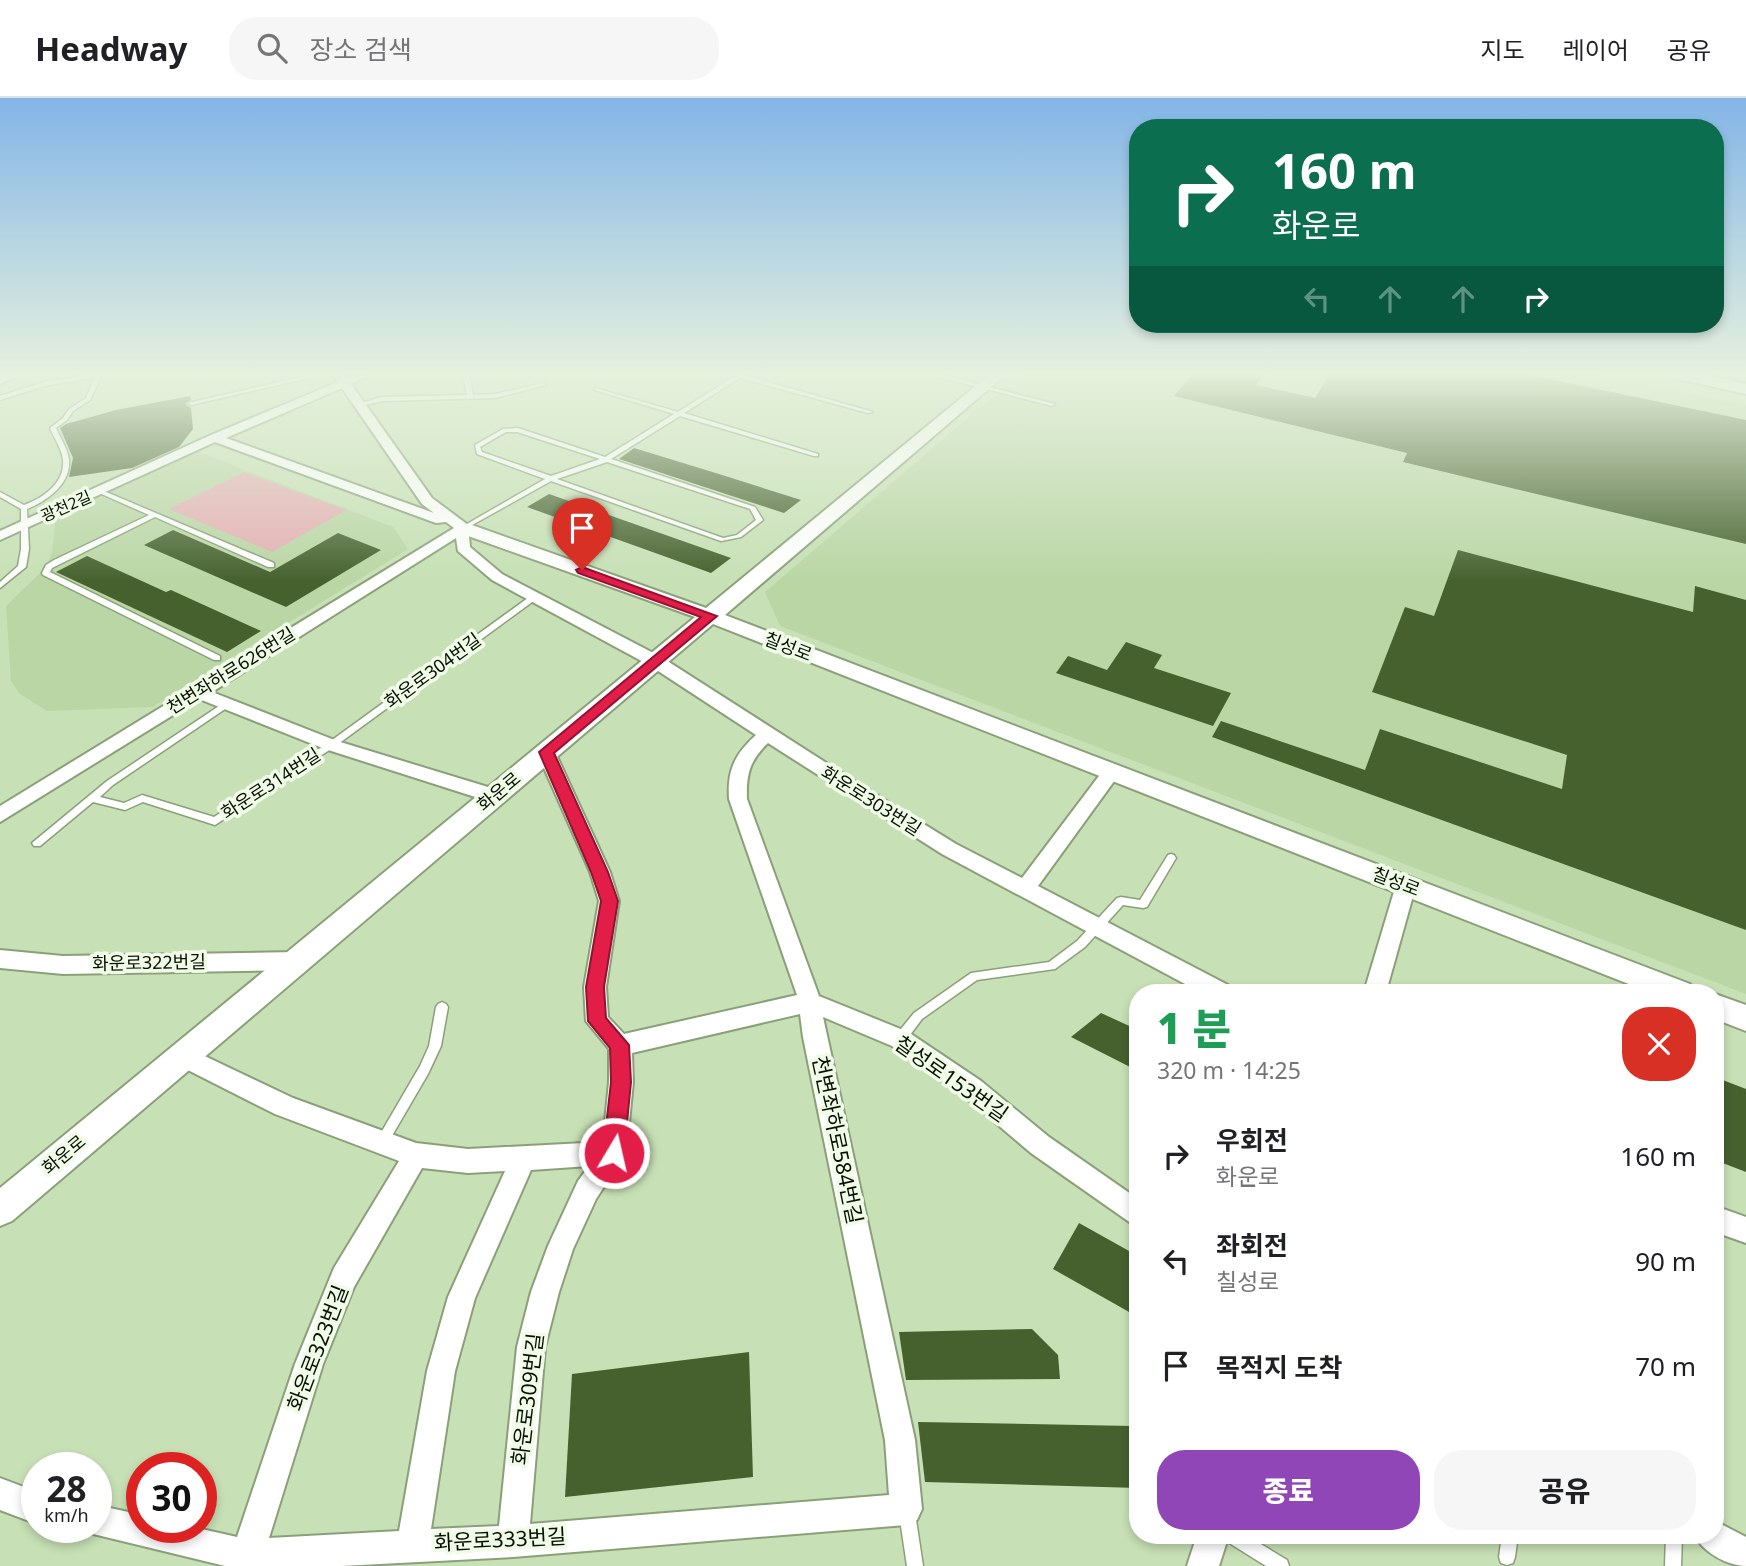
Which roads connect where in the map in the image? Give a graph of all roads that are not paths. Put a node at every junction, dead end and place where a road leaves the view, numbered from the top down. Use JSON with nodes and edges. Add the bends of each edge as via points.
{"nodes":[{"id":1,"x":59,"y":444,"type":"edge"},
{"id":2,"x":203,"y":444,"type":"edge"},
{"id":3,"x":230,"y":444,"type":"edge"},
{"id":4,"x":388,"y":444,"type":"edge"},
{"id":5,"x":481,"y":444,"type":"edge"},
{"id":6,"x":559,"y":444,"type":"edge"},
{"id":7,"x":632,"y":444,"type":"edge"},
{"id":8,"x":778,"y":444,"type":"edge"},
{"id":9,"x":917,"y":444,"type":"edge"},
{"id":10,"x":816,"y":455,"type":"dead end"},
{"id":11,"x":605,"y":460,"type":"junction"},
{"id":12,"x":549,"y":479,"type":"junction"},
{"id":13,"x":99,"y":491,"type":"junction"},
{"id":14,"x":0,"y":494,"type":"edge"},
{"id":15,"x":24,"y":508,"type":"junction"},
{"id":16,"x":154,"y":515,"type":"junction"},
{"id":17,"x":26,"y":524,"type":"junction"},
{"id":18,"x":463,"y":528,"type":"junction"},
{"id":19,"x":0,"y":536,"type":"edge"},
{"id":20,"x":271,"y":565,"type":"dead end"},
{"id":21,"x":0,"y":586,"type":"edge"},
{"id":22,"x":535,"y":597,"type":"junction"},
{"id":23,"x":710,"y":616,"type":"junction"},
{"id":24,"x":217,"y":658,"type":"dead end"},
{"id":25,"x":655,"y":662,"type":"junction"},
{"id":26,"x":197,"y":692,"type":"junction"},
{"id":27,"x":225,"y":705,"type":"junction"},
{"id":28,"x":767,"y":734,"type":"junction"},
{"id":29,"x":331,"y":745,"type":"junction"},
{"id":30,"x":547,"y":752,"type":"junction"},
{"id":31,"x":1111,"y":773,"type":"junction"},
{"id":32,"x":494,"y":796,"type":"junction"},
{"id":33,"x":92,"y":798,"type":"junction"},
{"id":34,"x":0,"y":815,"type":"edge"},
{"id":35,"x":37,"y":842,"type":"dead end"},
{"id":36,"x":1171,"y":858,"type":"dead end"},
{"id":37,"x":1406,"y":886,"type":"junction"},
{"id":38,"x":1024,"y":890,"type":"junction"},
{"id":39,"x":1095,"y":928,"type":"junction"},
{"id":40,"x":0,"y":959,"type":"edge"},
{"id":41,"x":297,"y":961,"type":"junction"},
{"id":42,"x":1204,"y":984,"type":"edge"},
{"id":43,"x":1377,"y":984,"type":"edge"},
{"id":44,"x":1659,"y":984,"type":"edge"},
{"id":45,"x":810,"y":1002,"type":"junction"},
{"id":46,"x":442,"y":1007,"type":"dead end"},
{"id":47,"x":1724,"y":1009,"type":"edge"},
{"id":48,"x":1746,"y":1018,"type":"edge"},
{"id":49,"x":900,"y":1040,"type":"junction"},
{"id":50,"x":620,"y":1045,"type":"junction"},
{"id":51,"x":182,"y":1056,"type":"junction"},
{"id":52,"x":382,"y":1143,"type":"junction"},
{"id":53,"x":614,"y":1153,"type":"junction"},
{"id":54,"x":416,"y":1154,"type":"junction"},
{"id":55,"x":523,"y":1159,"type":"junction"},
{"id":56,"x":1129,"y":1208,"type":"edge"},
{"id":57,"x":0,"y":1209,"type":"edge"},
{"id":58,"x":1724,"y":1222,"type":"edge"},
{"id":59,"x":1746,"y":1230,"type":"edge"},
{"id":60,"x":0,"y":1494,"type":"edge"},
{"id":61,"x":21,"y":1502,"type":"edge"},
{"id":62,"x":906,"y":1509,"type":"junction"},
{"id":63,"x":112,"y":1525,"type":"edge"},
{"id":64,"x":513,"y":1541,"type":"junction"},
{"id":65,"x":1724,"y":1542,"type":"edge"},
{"id":66,"x":1210,"y":1544,"type":"edge"},
{"id":67,"x":1246,"y":1544,"type":"edge"},
{"id":68,"x":1509,"y":1544,"type":"edge"},
{"id":69,"x":1674,"y":1544,"type":"edge"},
{"id":70,"x":413,"y":1545,"type":"junction"},
{"id":71,"x":1746,"y":1554,"type":"edge"},
{"id":72,"x":1507,"y":1557,"type":"dead end"},
{"id":73,"x":246,"y":1560,"type":"edge"},
{"id":74,"x":915,"y":1566,"type":"edge"},
{"id":75,"x":1203,"y":1566,"type":"edge"},
{"id":76,"x":1281,"y":1566,"type":"edge"},
{"id":77,"x":1673,"y":1566,"type":"edge"}],
"edges":[{"from":1,"to":15,"type":"lane","via":[[66,460],[54,489]]},
{"from":2,"to":13,"type":"street","name":"광천2길"},
{"from":3,"to":18,"type":"street"},
{"from":4,"to":18,"type":"street","via":[[427,501]]},
{"from":5,"to":12,"type":"lane","via":[[477,446],[479,453]]},
{"from":6,"to":11,"type":"lane"},
{"from":7,"to":11,"type":"lane"},
{"from":8,"to":10,"type":"lane"},
{"from":9,"to":23,"type":"street","name":"화운로"},
{"from":11,"to":12,"type":"lane"},
{"from":11,"to":12,"type":"lane","via":[[752,508],[760,520],[738,536],[723,540]]},
{"from":12,"to":18,"type":"lane"},
{"from":13,"to":16,"type":"lane"},
{"from":13,"to":17,"type":"street","name":"광천2길"},
{"from":14,"to":15,"type":"lane"},
{"from":15,"to":17,"type":"lane"},
{"from":16,"to":20,"type":"lane"},
{"from":16,"to":24,"type":"lane","via":[[57,562],[46,573]]},
{"from":17,"to":19,"type":"street","name":"광천2길"},
{"from":17,"to":21,"type":"lane","via":[[22,567]]},
{"from":18,"to":22,"type":"street","via":[[463,548],[497,577]]},
{"from":18,"to":23,"type":"street","name":"칠성로"},
{"from":18,"to":26,"type":"street","name":"천변좌하로626번길"},
{"from":22,"to":25,"type":"street"},
{"from":22,"to":29,"type":"lane","name":"화운로304번길"},
{"from":23,"to":25,"type":"street","name":"화운로"},
{"from":23,"to":31,"type":"street","name":"칠성로"},
{"from":25,"to":28,"type":"street","name":"화운로303번길"},
{"from":25,"to":30,"type":"street","name":"화운로"},
{"from":26,"to":27,"type":"street","name":"화운로314번길"},
{"from":26,"to":34,"type":"street","name":"천변좌하로626번길"},
{"from":27,"to":29,"type":"street","name":"화운로314번길"},
{"from":27,"to":33,"type":"lane"},
{"from":28,"to":38,"type":"street","name":"화운로303번길"},
{"from":28,"to":45,"type":"street","name":"천변좌하로584번길","via":[[748,751],[736,772],[738,799]]},
{"from":29,"to":32,"type":"street","name":"화운로314번길"},
{"from":29,"to":33,"type":"lane","name":"화운로314번길","via":[[215,821],[142,798],[125,807]]},
{"from":30,"to":32,"type":"street","name":"화운로"},
{"from":30,"to":50,"type":"street","via":[[609,901],[595,998],[597,1021]]},
{"from":31,"to":37,"type":"street","name":"칠성로"},
{"from":31,"to":38,"type":"street"},
{"from":32,"to":41,"type":"street","name":"화운로"},
{"from":33,"to":35,"type":"lane"},
{"from":36,"to":39,"type":"lane","via":[[1143,904],[1121,901]]},
{"from":37,"to":43,"type":"street"},
{"from":37,"to":44,"type":"street","name":"칠성로"},
{"from":38,"to":39,"type":"street","name":"화운로303번길"},
{"from":39,"to":42,"type":"street","name":"화운로303번길"},
{"from":39,"to":49,"type":"lane","via":[[1051,966],[975,976],[918,1016]]},
{"from":40,"to":41,"type":"street","name":"화운로322번길","via":[[62,965]]},
{"from":41,"to":51,"type":"street","name":"화운로"},
{"from":45,"to":49,"type":"street","name":"칠성로153번길"},
{"from":45,"to":50,"type":"street"},
{"from":45,"to":62,"type":"street","name":"천변좌하로584번길","via":[[900,1440]]},
{"from":46,"to":52,"type":"lane","via":[[435,1046]]},
{"from":47,"to":48,"type":"street"},
{"from":49,"to":56,"type":"street","name":"칠성로153번길","via":[[973,1089]]},
{"from":50,"to":53,"type":"street","name":"화운로309번길","via":[[621,1096]]},
{"from":51,"to":52,"type":"street","via":[[284,1106]]},
{"from":51,"to":57,"type":"street","name":"화운로"},
{"from":52,"to":54,"type":"street"},
{"from":53,"to":55,"type":"street"},
{"from":53,"to":64,"type":"street","name":"화운로309번길","via":[[587,1190],[545,1292],[531,1348]]},
{"from":54,"to":55,"type":"street","via":[[468,1161]]},
{"from":54,"to":73,"type":"street","name":"화운로323번길","via":[[344,1278],[309,1364]]},
{"from":55,"to":70,"type":"street","via":[[461,1297],[441,1371]]},
{"from":58,"to":59,"type":"street"},
{"from":60,"to":61,"type":"street"},
{"from":62,"to":64,"type":"street","name":"화운로333번길"},
{"from":62,"to":74,"type":"lane","name":"천변좌하로584번길"},
{"from":63,"to":73,"type":"street","name":"화운로333번길"},
{"from":64,"to":70,"type":"street","name":"화운로333번길"},
{"from":65,"to":71,"type":"street"},
{"from":66,"to":75,"type":"street"},
{"from":67,"to":76,"type":"lane"},
{"from":68,"to":72,"type":"lane"},
{"from":69,"to":77,"type":"lane"},
{"from":70,"to":73,"type":"street","name":"화운로333번길"}]}
